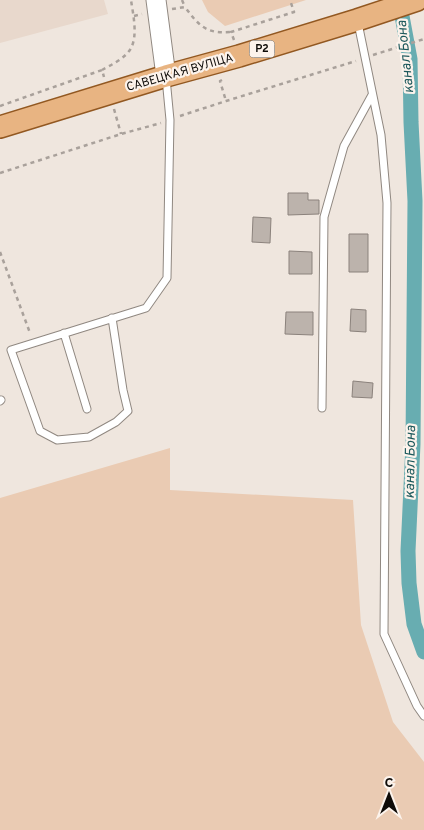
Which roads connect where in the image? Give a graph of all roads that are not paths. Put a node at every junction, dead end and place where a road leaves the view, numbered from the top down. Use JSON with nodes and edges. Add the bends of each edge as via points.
{"nodes":[{"id":1,"x":417,"y":0,"type":"edge"},
{"id":2,"x":157,"y":6,"type":"edge"},
{"id":3,"x":357,"y":20,"type":"junction"},
{"id":4,"x":166,"y":76,"type":"junction"},
{"id":5,"x":372,"y":94,"type":"junction"},
{"id":6,"x":0,"y":127,"type":"edge"},
{"id":7,"x":112,"y":318,"type":"junction"},
{"id":8,"x":64,"y":333,"type":"junction"},
{"id":9,"x":322,"y":408,"type":"dead end"},
{"id":10,"x":87,"y":409,"type":"dead end"},
{"id":11,"x":424,"y":716,"type":"edge"}],
"edges":[{"from":1,"to":3,"type":"main road","name":"САВЕЦКАЯ ВУЛІЦА","number":"Р2"},
{"from":2,"to":4,"type":"main road"},
{"from":3,"to":4,"type":"main road","name":"САВЕЦКАЯ ВУЛІЦА","number":"Р2"},
{"from":3,"to":5,"type":"lane"},
{"from":4,"to":6,"type":"main road","name":"САВЕЦКАЯ ВУЛІЦА","number":"Р2"},
{"from":4,"to":7,"type":"lane","via":[[170,120],[167,278],[146,308]]},
{"from":5,"to":9,"type":"lane","via":[[344,146],[324,217]]},
{"from":5,"to":11,"type":"lane","via":[[387,203],[384,634]]},
{"from":7,"to":8,"type":"lane"},
{"from":7,"to":8,"type":"lane","via":[[128,411],[89,437],[57,440],[40,431],[11,350]]},
{"from":8,"to":10,"type":"lane"}]}
